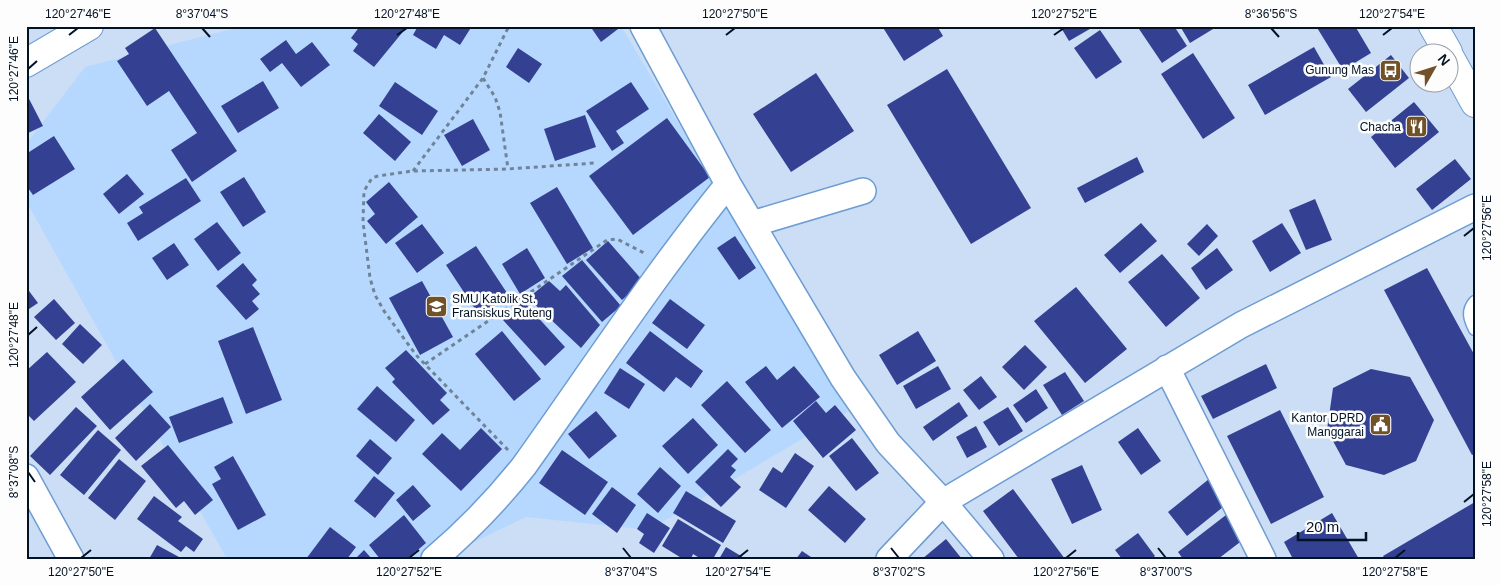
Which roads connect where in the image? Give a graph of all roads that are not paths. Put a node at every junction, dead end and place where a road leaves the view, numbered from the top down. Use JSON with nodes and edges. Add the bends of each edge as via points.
{"nodes":[{"id":1,"x":90,"y":26,"type":"edge"},
{"id":2,"x":643,"y":26,"type":"edge"},
{"id":3,"x":1433,"y":26,"type":"edge"},
{"id":4,"x":1444,"y":42,"type":"edge"},
{"id":5,"x":26,"y":63,"type":"edge"},
{"id":6,"x":1458,"y":63,"type":"edge"},
{"id":7,"x":1475,"y":103,"type":"edge"},
{"id":8,"x":728,"y":184,"type":"junction"},
{"id":9,"x":863,"y":191,"type":"dead end"},
{"id":10,"x":1475,"y":207,"type":"edge"},
{"id":11,"x":752,"y":224,"type":"junction"},
{"id":12,"x":1475,"y":302,"type":"edge"},
{"id":13,"x":1475,"y":329,"type":"edge"},
{"id":14,"x":1167,"y":368,"type":"junction"},
{"id":15,"x":26,"y":476,"type":"edge"},
{"id":16,"x":943,"y":502,"type":"junction"},
{"id":17,"x":71,"y":559,"type":"edge"},
{"id":18,"x":434,"y":559,"type":"edge"},
{"id":19,"x":890,"y":559,"type":"edge"},
{"id":20,"x":991,"y":559,"type":"edge"},
{"id":21,"x":1264,"y":559,"type":"edge"}],
"edges":[{"from":1,"to":5,"type":"street"},
{"from":2,"to":8,"type":"street"},
{"from":3,"to":4,"type":"street"},
{"from":6,"to":7,"type":"street"},
{"from":8,"to":11,"type":"street"},
{"from":8,"to":18,"type":"street","via":[[524,466],[464,534]]},
{"from":9,"to":11,"type":"street"},
{"from":10,"to":14,"type":"street","via":[[1241,324]]},
{"from":11,"to":16,"type":"street","via":[[843,378],[888,443]]},
{"from":12,"to":13,"type":"lane","via":[[1470,318]]},
{"from":14,"to":16,"type":"street"},
{"from":14,"to":21,"type":"street"},
{"from":15,"to":17,"type":"street"},
{"from":16,"to":19,"type":"street"},
{"from":16,"to":20,"type":"street"}]}
